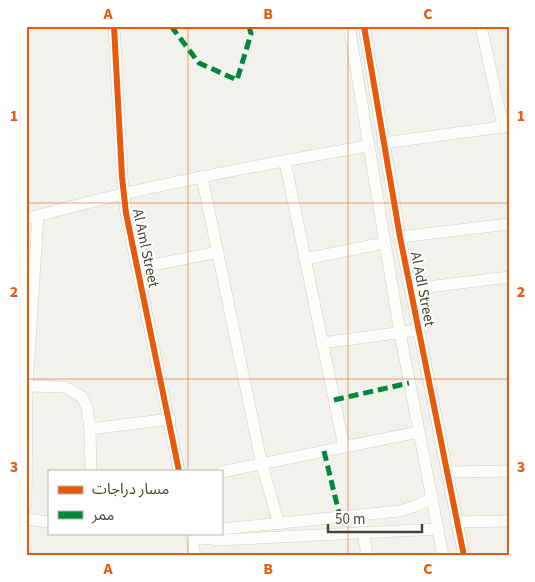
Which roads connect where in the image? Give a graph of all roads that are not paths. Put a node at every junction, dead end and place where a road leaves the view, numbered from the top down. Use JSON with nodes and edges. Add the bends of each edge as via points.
{"nodes":[{"id":1,"x":114,"y":26,"type":"edge"},
{"id":2,"x":349,"y":26,"type":"edge"},
{"id":3,"x":364,"y":26,"type":"edge"},
{"id":4,"x":480,"y":26,"type":"edge"},
{"id":5,"x":506,"y":126,"type":"edge"},
{"id":6,"x":383,"y":143,"type":"junction"},
{"id":7,"x":368,"y":146,"type":"junction"},
{"id":8,"x":284,"y":161,"type":"junction"},
{"id":9,"x":202,"y":177,"type":"junction"},
{"id":10,"x":123,"y":193,"type":"junction"},
{"id":11,"x":32,"y":217,"type":"edge"},
{"id":12,"x":509,"y":224,"type":"edge"},
{"id":13,"x":400,"y":237,"type":"junction"},
{"id":14,"x":384,"y":243,"type":"junction"},
{"id":15,"x":218,"y":252,"type":"junction"},
{"id":16,"x":305,"y":259,"type":"junction"},
{"id":17,"x":138,"y":268,"type":"junction"},
{"id":18,"x":509,"y":277,"type":"edge"},
{"id":19,"x":411,"y":289,"type":"junction"},
{"id":20,"x":418,"y":330,"type":"junction"},
{"id":21,"x":400,"y":333,"type":"junction"},
{"id":22,"x":322,"y":343,"type":"junction"},
{"id":23,"x":28,"y":344,"type":"edge"},
{"id":24,"x":27,"y":386,"type":"edge"},
{"id":25,"x":170,"y":419,"type":"junction"},
{"id":26,"x":90,"y":429,"type":"junction"},
{"id":27,"x":418,"y":432,"type":"junction"},
{"id":28,"x":344,"y":447,"type":"junction"},
{"id":29,"x":262,"y":464,"type":"junction"},
{"id":30,"x":91,"y":470,"type":"edge"},
{"id":31,"x":180,"y":470,"type":"edge"},
{"id":32,"x":509,"y":471,"type":"edge"},
{"id":33,"x":222,"y":472,"type":"edge"},
{"id":34,"x":447,"y":472,"type":"junction"},
{"id":35,"x":432,"y":498,"type":"junction"},
{"id":36,"x":26,"y":504,"type":"edge"},
{"id":37,"x":26,"y":519,"type":"edge"},
{"id":38,"x":509,"y":521,"type":"edge"},
{"id":39,"x":48,"y":522,"type":"edge"},
{"id":40,"x":456,"y":522,"type":"junction"},
{"id":41,"x":279,"y":524,"type":"junction"},
{"id":42,"x":438,"y":529,"type":"junction"},
{"id":43,"x":222,"y":530,"type":"edge"},
{"id":44,"x":363,"y":532,"type":"junction"},
{"id":45,"x":191,"y":534,"type":"edge"},
{"id":46,"x":193,"y":534,"type":"edge"},
{"id":47,"x":195,"y":556,"type":"edge"},
{"id":48,"x":367,"y":556,"type":"edge"},
{"id":49,"x":443,"y":556,"type":"edge"},
{"id":50,"x":464,"y":556,"type":"edge"}],
"edges":[{"from":1,"to":10,"type":"street","name":"Al Aml Street"},
{"from":2,"to":7,"type":"street","name":"Al Adl Street"},
{"from":3,"to":6,"type":"street","name":"Al Adl Street"},
{"from":4,"to":5,"type":"street"},
{"from":5,"to":6,"type":"street"},
{"from":6,"to":13,"type":"street","name":"Al Adl Street"},
{"from":7,"to":8,"type":"street"},
{"from":7,"to":14,"type":"street","name":"Al Adl Street"},
{"from":8,"to":9,"type":"street"},
{"from":8,"to":16,"type":"street"},
{"from":9,"to":10,"type":"street"},
{"from":9,"to":15,"type":"street"},
{"from":10,"to":11,"type":"street"},
{"from":10,"to":17,"type":"street","name":"Al Aml Street"},
{"from":11,"to":23,"type":"street"},
{"from":12,"to":13,"type":"street"},
{"from":13,"to":19,"type":"street","name":"Al Adl Street"},
{"from":14,"to":16,"type":"street"},
{"from":14,"to":21,"type":"street","name":"Al Adl Street"},
{"from":15,"to":17,"type":"street"},
{"from":15,"to":29,"type":"street"},
{"from":16,"to":22,"type":"street"},
{"from":17,"to":25,"type":"street","name":"Al Aml Street"},
{"from":18,"to":19,"type":"street"},
{"from":19,"to":20,"type":"street","name":"Al Adl Street"},
{"from":20,"to":21,"type":"street"},
{"from":20,"to":34,"type":"street","name":"Al Adl Street"},
{"from":21,"to":22,"type":"street"},
{"from":21,"to":27,"type":"street","name":"Al Adl Street"},
{"from":22,"to":28,"type":"street"},
{"from":23,"to":24,"type":"street"},
{"from":24,"to":26,"type":"street","via":[[65,387],[76,393],[84,402]]},
{"from":24,"to":36,"type":"street"},
{"from":25,"to":26,"type":"street"},
{"from":25,"to":31,"type":"street","name":"Al Aml Street"},
{"from":26,"to":30,"type":"street"},
{"from":27,"to":28,"type":"street"},
{"from":27,"to":35,"type":"street","name":"Al Adl Street"},
{"from":28,"to":29,"type":"street"},
{"from":29,"to":33,"type":"street"},
{"from":29,"to":41,"type":"street"},
{"from":32,"to":34,"type":"street"},
{"from":34,"to":40,"type":"street","name":"Al Adl Street"},
{"from":35,"to":41,"type":"street","via":[[399,510]]},
{"from":35,"to":42,"type":"street","name":"Al Adl Street"},
{"from":37,"to":39,"type":"street"},
{"from":38,"to":40,"type":"street"},
{"from":40,"to":50,"type":"street","name":"Al Adl Street"},
{"from":41,"to":43,"type":"street"},
{"from":42,"to":44,"type":"street"},
{"from":42,"to":49,"type":"street","name":"Al Adl Street"},
{"from":44,"to":46,"type":"street","via":[[221,540]]},
{"from":44,"to":48,"type":"street"},
{"from":45,"to":47,"type":"street"}]}
